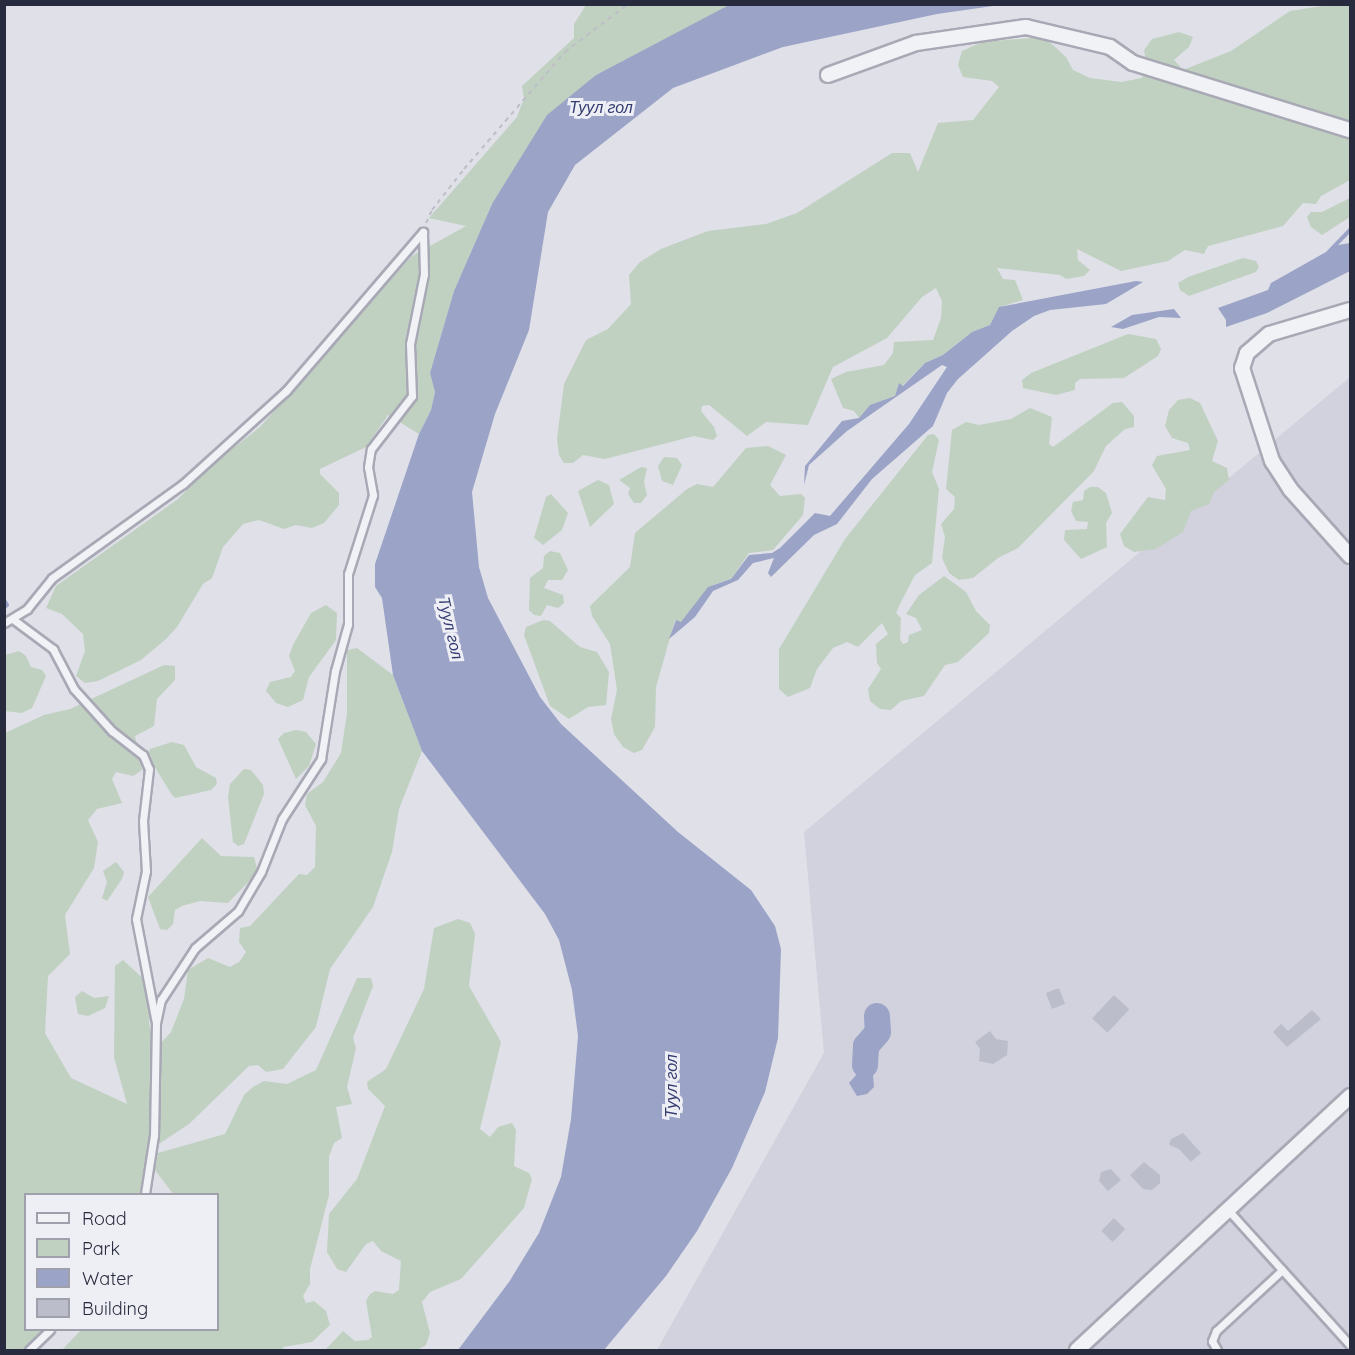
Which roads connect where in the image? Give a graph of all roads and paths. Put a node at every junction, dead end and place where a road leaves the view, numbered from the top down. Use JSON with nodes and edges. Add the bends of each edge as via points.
{"nodes":[{"id":1,"x":628,"y":4,"type":"edge"},
{"id":2,"x":828,"y":75,"type":"dead end"},
{"id":3,"x":1350,"y":130,"type":"edge"},
{"id":4,"x":423,"y":232,"type":"junction"},
{"id":5,"x":1350,"y":310,"type":"edge"},
{"id":6,"x":1350,"y":556,"type":"edge"},
{"id":7,"x":14,"y":620,"type":"junction"},
{"id":8,"x":4,"y":623,"type":"edge"},
{"id":9,"x":156,"y":1023,"type":"junction"},
{"id":10,"x":1350,"y":1096,"type":"edge"},
{"id":11,"x":145,"y":1193,"type":"edge"},
{"id":12,"x":1229,"y":1211,"type":"junction"},
{"id":13,"x":1282,"y":1270,"type":"junction"},
{"id":14,"x":48,"y":1331,"type":"edge"},
{"id":15,"x":1350,"y":1345,"type":"edge"},
{"id":16,"x":29,"y":1350,"type":"edge"},
{"id":17,"x":1077,"y":1350,"type":"edge"},
{"id":18,"x":1217,"y":1350,"type":"edge"}],
"edges":[{"from":1,"to":4,"type":"path","via":[[565,52],[438,201]]},
{"from":2,"to":3,"type":"street","via":[[916,43],[1026,27],[1110,47],[1133,63],[1164,74]]},
{"from":4,"to":7,"type":"lane","via":[[286,391],[183,484],[52,578]]},
{"from":4,"to":9,"type":"lane","via":[[424,274],[410,344],[412,396],[371,449],[368,467],[373,495],[348,574],[348,624],[335,671],[321,759],[282,819],[261,872],[238,911],[195,948],[161,1000]]},
{"from":5,"to":6,"type":"street","via":[[1269,334],[1247,353],[1242,368],[1272,461],[1297,498]]},
{"from":7,"to":8,"type":"lane"},
{"from":7,"to":9,"type":"lane","via":[[53,649],[74,689],[112,730],[143,755],[149,769],[143,821],[146,871],[136,919]]},
{"from":9,"to":11,"type":"lane","via":[[154,1135]]},
{"from":10,"to":12,"type":"street"},
{"from":12,"to":13,"type":"lane"},
{"from":12,"to":17,"type":"street"},
{"from":13,"to":15,"type":"lane"},
{"from":13,"to":18,"type":"lane","via":[[1216,1331],[1212,1341]]},
{"from":14,"to":16,"type":"lane"}]}
